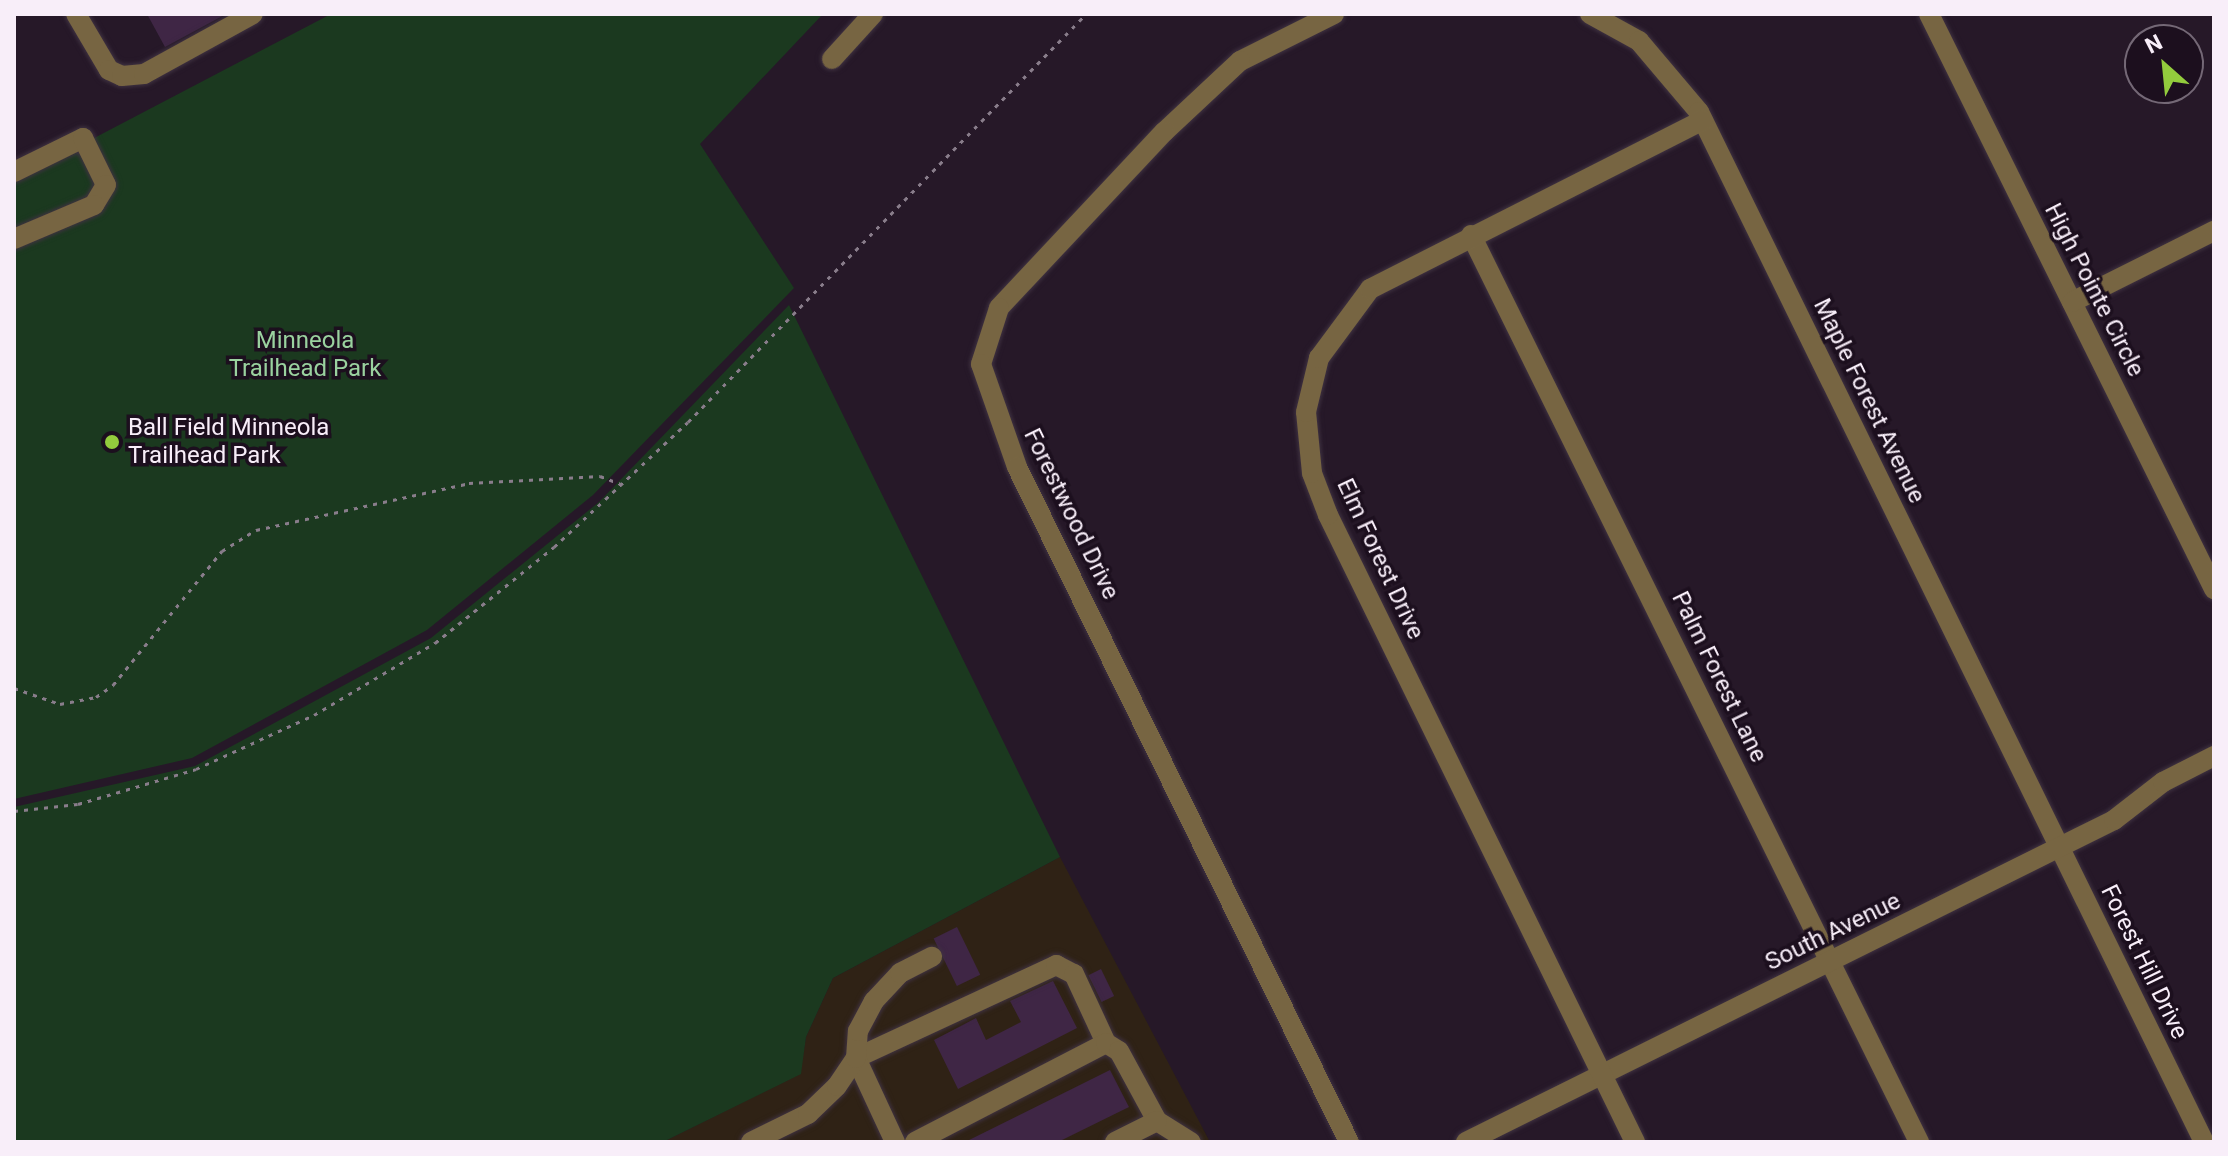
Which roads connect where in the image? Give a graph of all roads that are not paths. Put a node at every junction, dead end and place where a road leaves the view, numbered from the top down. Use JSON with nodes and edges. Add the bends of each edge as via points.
{"nodes":[{"id":1,"x":76,"y":14,"type":"edge"},
{"id":2,"x":253,"y":14,"type":"edge"},
{"id":3,"x":873,"y":14,"type":"edge"},
{"id":4,"x":1334,"y":14,"type":"edge"},
{"id":5,"x":1590,"y":14,"type":"edge"},
{"id":6,"x":1929,"y":14,"type":"edge"},
{"id":7,"x":832,"y":59,"type":"dead end"},
{"id":8,"x":1703,"y":120,"type":"junction"},
{"id":9,"x":14,"y":172,"type":"edge"},
{"id":10,"x":2214,"y":231,"type":"edge"},
{"id":11,"x":1471,"y":235,"type":"junction"},
{"id":12,"x":14,"y":239,"type":"edge"},
{"id":13,"x":2072,"y":302,"type":"junction"},
{"id":14,"x":2214,"y":589,"type":"edge"},
{"id":15,"x":2214,"y":756,"type":"edge"},
{"id":16,"x":2058,"y":848,"type":"junction"},
{"id":17,"x":932,"y":957,"type":"dead end"},
{"id":18,"x":1831,"y":962,"type":"junction"},
{"id":19,"x":1106,"y":1043,"type":"junction"},
{"id":20,"x":856,"y":1058,"type":"junction"},
{"id":21,"x":1602,"y":1074,"type":"junction"},
{"id":22,"x":1157,"y":1121,"type":"junction"},
{"id":23,"x":751,"y":1142,"type":"edge"},
{"id":24,"x":895,"y":1142,"type":"edge"},
{"id":25,"x":915,"y":1142,"type":"edge"},
{"id":26,"x":1115,"y":1142,"type":"edge"},
{"id":27,"x":1191,"y":1142,"type":"edge"},
{"id":28,"x":1349,"y":1142,"type":"edge"},
{"id":29,"x":1466,"y":1142,"type":"edge"},
{"id":30,"x":1635,"y":1142,"type":"edge"},
{"id":31,"x":1919,"y":1142,"type":"edge"},
{"id":32,"x":2204,"y":1142,"type":"edge"}],
"edges":[{"from":1,"to":2,"type":"street","via":[[109,70],[122,76],[144,74]]},
{"from":3,"to":7,"type":"street"},
{"from":4,"to":28,"type":"street","name":"Forestwood Drive","via":[[1240,61],[1164,132],[1007,298],[989,326],[981,364],[1017,467]]},
{"from":5,"to":8,"type":"street","name":"Maple Forest Avenue","via":[[1628,33],[1672,71]]},
{"from":6,"to":13,"type":"street","name":"High Pointe Circle"},
{"from":8,"to":11,"type":"street","name":"Elm Forest Drive"},
{"from":8,"to":16,"type":"street","name":"Maple Forest Avenue"},
{"from":9,"to":12,"type":"street","via":[[83,138],[96,157],[104,196]]},
{"from":10,"to":13,"type":"street"},
{"from":11,"to":18,"type":"street","name":"Palm Forest Lane"},
{"from":11,"to":21,"type":"street","name":"Elm Forest Drive","via":[[1391,275],[1350,310],[1319,358],[1307,441],[1328,515]]},
{"from":13,"to":14,"type":"street","name":"High Pointe Circle"},
{"from":15,"to":16,"type":"street","name":"South Avenue"},
{"from":16,"to":18,"type":"street","name":"South Avenue"},
{"from":16,"to":32,"type":"street","name":"Forest Hill Drive"},
{"from":17,"to":20,"type":"street","via":[[900,973],[874,1001],[858,1031]]},
{"from":18,"to":21,"type":"street","name":"South Avenue"},
{"from":18,"to":31,"type":"street","name":"Palm Forest Lane"},
{"from":19,"to":20,"type":"street","via":[[1074,974],[1056,965]]},
{"from":19,"to":22,"type":"street","via":[[1119,1051]]},
{"from":19,"to":25,"type":"street"},
{"from":20,"to":23,"type":"street","via":[[808,1114]]},
{"from":20,"to":24,"type":"street"},
{"from":21,"to":29,"type":"street","name":"South Avenue"},
{"from":21,"to":30,"type":"street","name":"Elm Forest Drive"},
{"from":22,"to":26,"type":"street"},
{"from":22,"to":27,"type":"street"}]}
